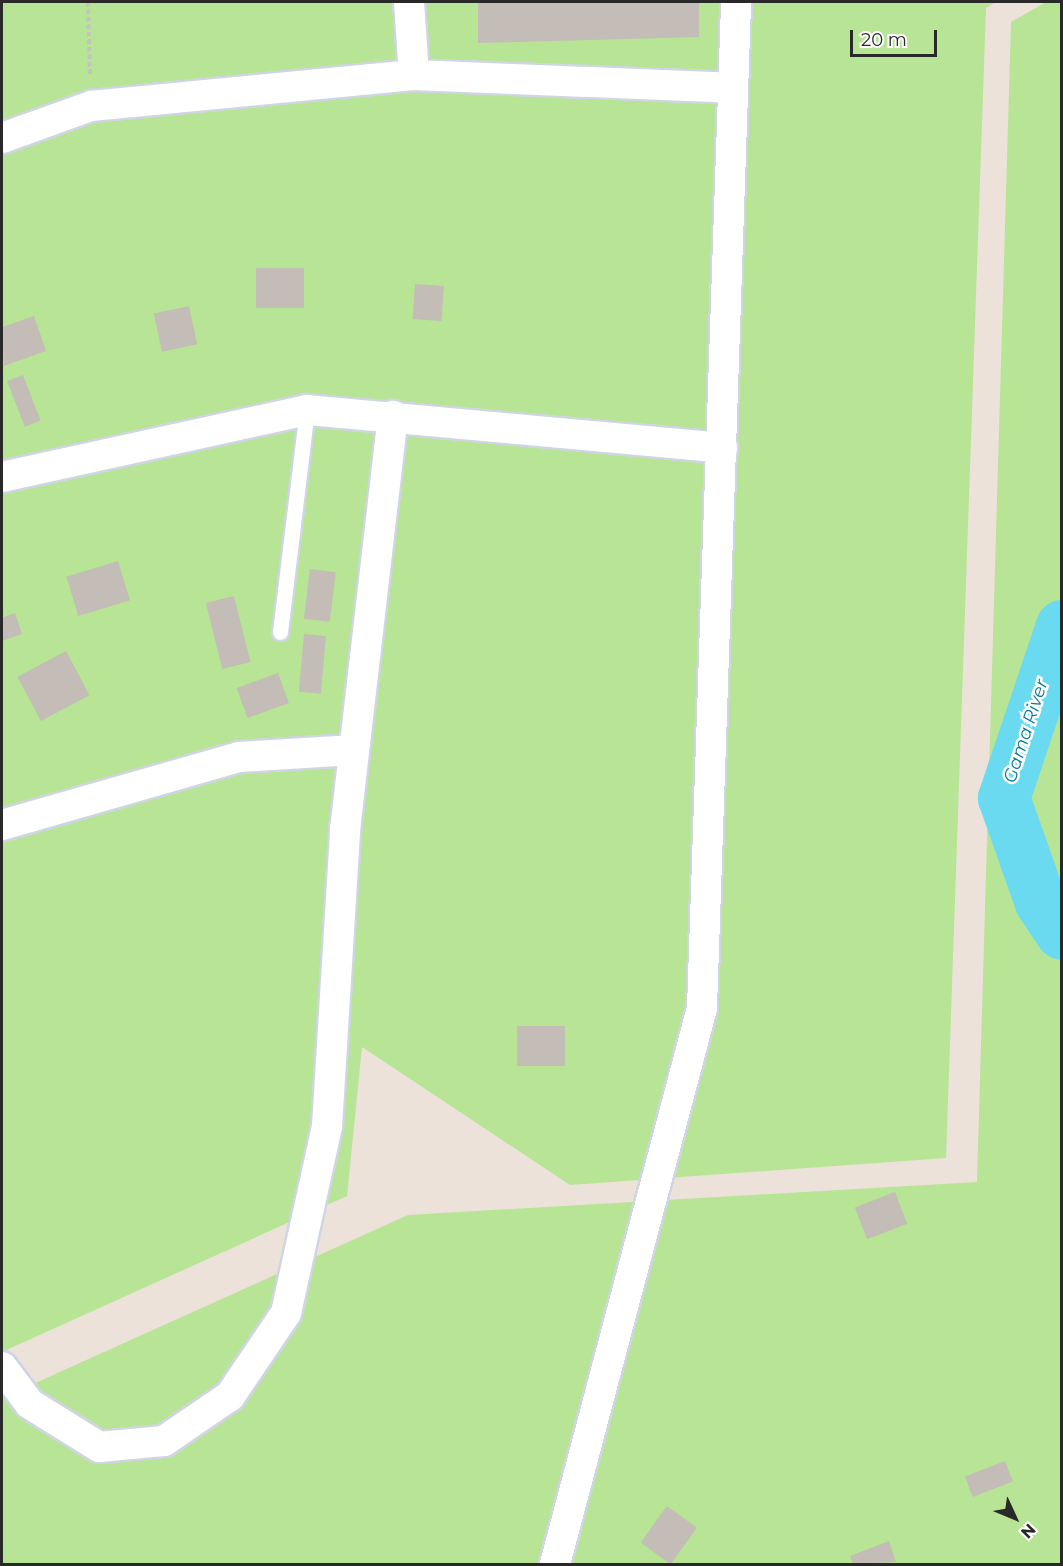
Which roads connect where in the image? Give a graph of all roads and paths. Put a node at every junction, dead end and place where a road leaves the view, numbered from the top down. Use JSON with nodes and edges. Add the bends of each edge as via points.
{"nodes":[{"id":1,"x":88,"y":2,"type":"edge"},
{"id":2,"x":409,"y":2,"type":"edge"},
{"id":3,"x":736,"y":2,"type":"edge"},
{"id":4,"x":414,"y":75,"type":"junction"},
{"id":5,"x":732,"y":88,"type":"junction"},
{"id":6,"x":91,"y":106,"type":"junction"},
{"id":7,"x":2,"y":138,"type":"edge"},
{"id":8,"x":307,"y":410,"type":"junction"},
{"id":9,"x":393,"y":416,"type":"junction"},
{"id":10,"x":723,"y":448,"type":"junction"},
{"id":11,"x":2,"y":477,"type":"edge"},
{"id":12,"x":280,"y":632,"type":"dead end"},
{"id":13,"x":354,"y":750,"type":"junction"},
{"id":14,"x":2,"y":825,"type":"edge"},
{"id":15,"x":2,"y":1367,"type":"edge"},
{"id":16,"x":555,"y":1564,"type":"edge"}],
"edges":[{"from":1,"to":6,"type":"path"},
{"from":2,"to":4,"type":"street"},
{"from":3,"to":5,"type":"street"},
{"from":4,"to":5,"type":"street"},
{"from":4,"to":6,"type":"street"},
{"from":5,"to":10,"type":"street"},
{"from":6,"to":7,"type":"street"},
{"from":8,"to":9,"type":"street"},
{"from":8,"to":11,"type":"street"},
{"from":8,"to":12,"type":"lane"},
{"from":9,"to":10,"type":"street"},
{"from":9,"to":13,"type":"street"},
{"from":10,"to":16,"type":"street","via":[[702,1008]]},
{"from":13,"to":14,"type":"street","via":[[239,757]]},
{"from":13,"to":15,"type":"street","via":[[345,830],[327,1127],[286,1313],[230,1395],[164,1441],[99,1447],[30,1404]]}]}
